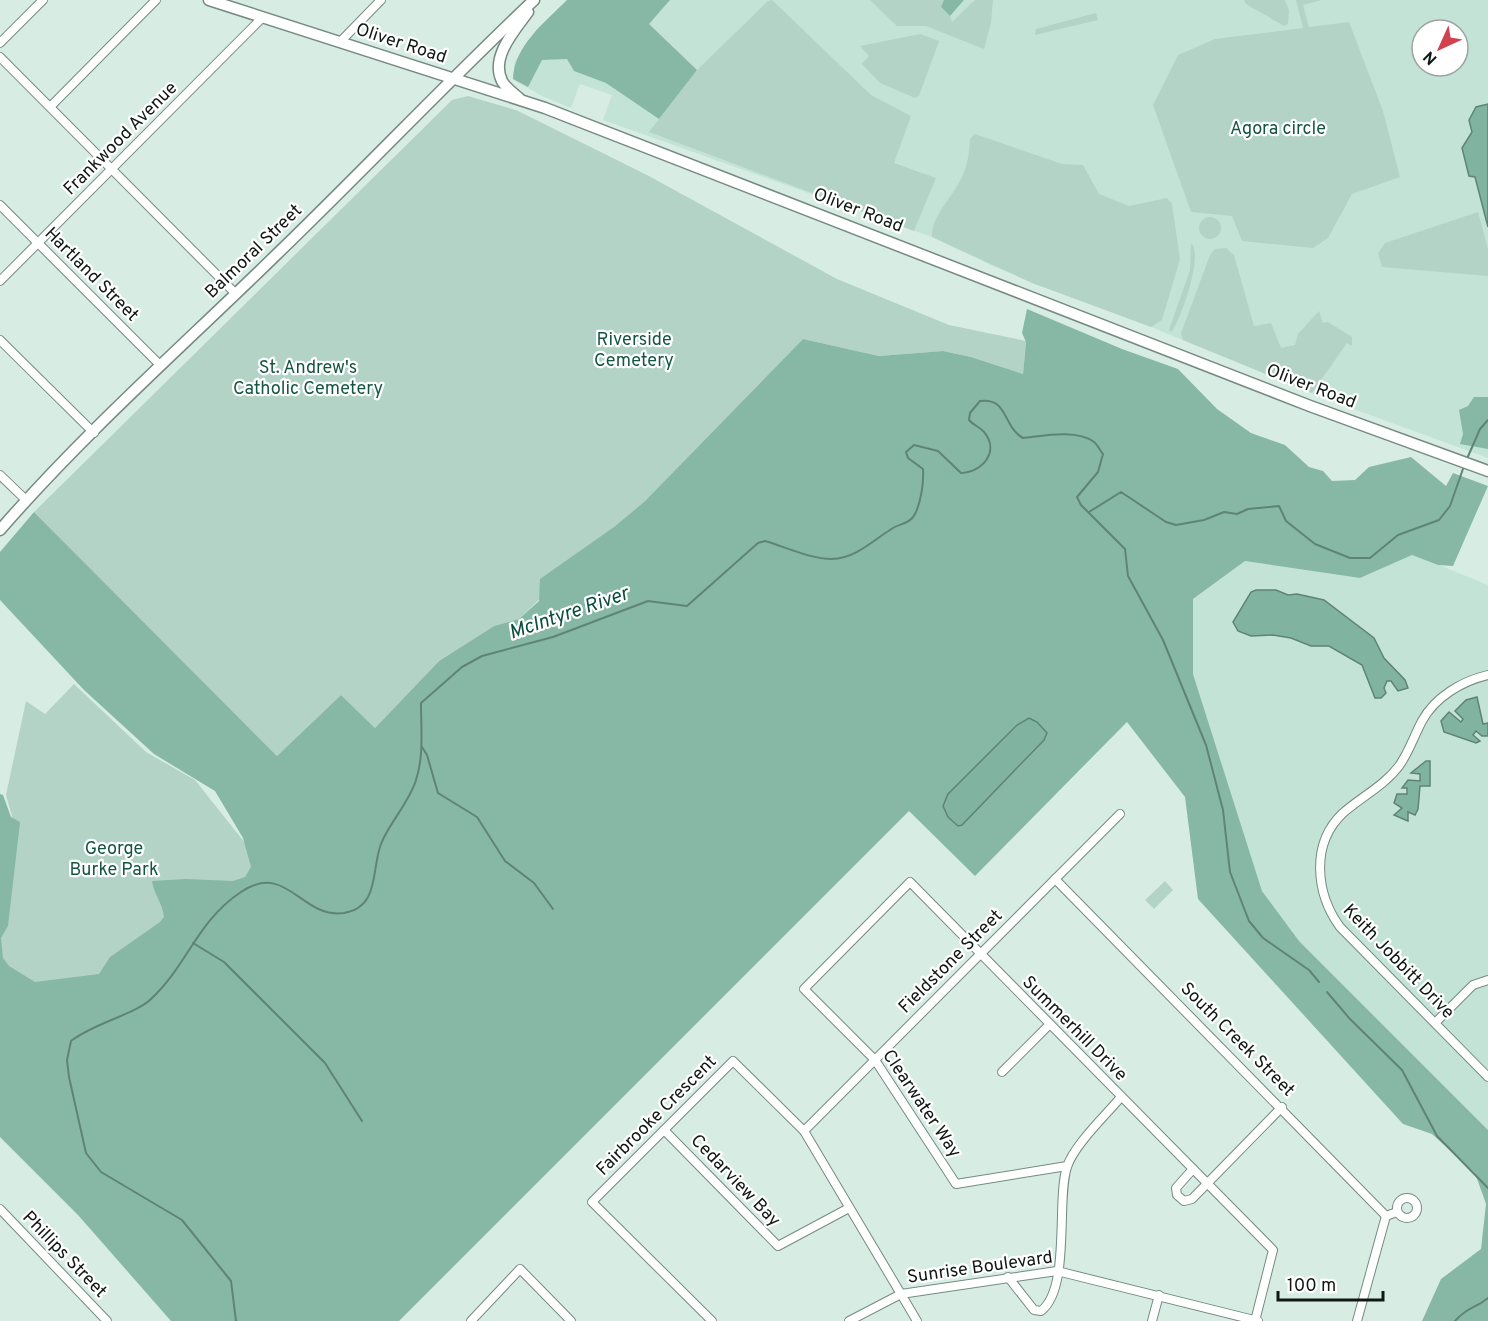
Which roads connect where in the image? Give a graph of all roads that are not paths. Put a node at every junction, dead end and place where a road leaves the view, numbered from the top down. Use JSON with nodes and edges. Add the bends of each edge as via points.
{"nodes":[{"id":1,"x":43,"y":0,"type":"edge"},
{"id":2,"x":156,"y":0,"type":"edge"},
{"id":3,"x":210,"y":0,"type":"edge"},
{"id":4,"x":381,"y":0,"type":"edge"},
{"id":5,"x":535,"y":0,"type":"edge"},
{"id":6,"x":229,"y":3,"type":"edge"},
{"id":7,"x":263,"y":17,"type":"junction"},
{"id":8,"x":340,"y":42,"type":"junction"},
{"id":9,"x":0,"y":43,"type":"edge"},
{"id":10,"x":0,"y":57,"type":"edge"},
{"id":11,"x":452,"y":78,"type":"junction"},
{"id":12,"x":521,"y":100,"type":"junction"},
{"id":13,"x":50,"y":107,"type":"junction"},
{"id":14,"x":112,"y":170,"type":"junction"},
{"id":15,"x":0,"y":205,"type":"edge"},
{"id":16,"x":38,"y":243,"type":"junction"},
{"id":17,"x":0,"y":281,"type":"edge"},
{"id":18,"x":236,"y":294,"type":"junction"},
{"id":19,"x":0,"y":340,"type":"edge"},
{"id":20,"x":160,"y":365,"type":"junction"},
{"id":21,"x":94,"y":433,"type":"junction"},
{"id":22,"x":1485,"y":469,"type":"edge"},
{"id":23,"x":0,"y":475,"type":"edge"},
{"id":24,"x":26,"y":500,"type":"junction"},
{"id":25,"x":0,"y":530,"type":"edge"},
{"id":26,"x":1488,"y":675,"type":"edge"},
{"id":27,"x":1120,"y":814,"type":"dead end"},
{"id":28,"x":1055,"y":879,"type":"junction"},
{"id":29,"x":979,"y":954,"type":"junction"},
{"id":30,"x":1488,"y":980,"type":"edge"},
{"id":31,"x":804,"y":989,"type":"joint"},
{"id":32,"x":1435,"y":1023,"type":"junction"},
{"id":33,"x":1049,"y":1025,"type":"junction"},
{"id":34,"x":875,"y":1060,"type":"junction"},
{"id":35,"x":1002,"y":1072,"type":"dead end"},
{"id":36,"x":1488,"y":1077,"type":"edge"},
{"id":37,"x":1121,"y":1097,"type":"junction"},
{"id":38,"x":1282,"y":1107,"type":"junction"},
{"id":39,"x":664,"y":1130,"type":"junction"},
{"id":40,"x":804,"y":1131,"type":"junction"},
{"id":41,"x":1067,"y":1166,"type":"junction"},
{"id":42,"x":1193,"y":1169,"type":"junction"},
{"id":43,"x":1207,"y":1184,"type":"junction"},
{"id":44,"x":849,"y":1208,"type":"junction"},
{"id":45,"x":0,"y":1209,"type":"edge"},
{"id":46,"x":1397,"y":1212,"type":"dead end"},
{"id":47,"x":1386,"y":1216,"type":"junction"},
{"id":48,"x":1057,"y":1271,"type":"junction"},
{"id":49,"x":1008,"y":1277,"type":"junction"},
{"id":50,"x":901,"y":1294,"type":"junction"},
{"id":51,"x":1159,"y":1295,"type":"junction"},
{"id":52,"x":107,"y":1321,"type":"edge"},
{"id":53,"x":471,"y":1321,"type":"edge"},
{"id":54,"x":571,"y":1321,"type":"edge"},
{"id":55,"x":712,"y":1321,"type":"edge"},
{"id":56,"x":849,"y":1321,"type":"edge"},
{"id":57,"x":917,"y":1321,"type":"edge"},
{"id":58,"x":1152,"y":1321,"type":"edge"},
{"id":59,"x":1256,"y":1321,"type":"edge"},
{"id":60,"x":1357,"y":1321,"type":"edge"}],
"edges":[{"from":1,"to":9,"type":"street"},
{"from":2,"to":13,"type":"street"},
{"from":3,"to":6,"type":"main road","name":"Oliver Road"},
{"from":4,"to":8,"type":"street"},
{"from":5,"to":11,"type":"main road","name":"Balmoral Street"},
{"from":5,"to":12,"type":"main road","via":[[501,53],[499,63],[502,82]]},
{"from":6,"to":7,"type":"main road","name":"Oliver Road"},
{"from":7,"to":8,"type":"main road","name":"Oliver Road"},
{"from":7,"to":14,"type":"street","name":"Frankwood Avenue"},
{"from":8,"to":11,"type":"main road","name":"Oliver Road"},
{"from":10,"to":13,"type":"street"},
{"from":11,"to":12,"type":"main road","name":"Oliver Road"},
{"from":11,"to":18,"type":"main road","name":"Balmoral Street"},
{"from":12,"to":22,"type":"main road","name":"Oliver Road","via":[[1310,406]]},
{"from":13,"to":14,"type":"street"},
{"from":14,"to":16,"type":"street","name":"Frankwood Avenue"},
{"from":14,"to":18,"type":"street"},
{"from":15,"to":16,"type":"street","name":"Hartland Street"},
{"from":16,"to":17,"type":"street","name":"Frankwood Avenue"},
{"from":16,"to":20,"type":"street","name":"Hartland Street"},
{"from":18,"to":20,"type":"main road","name":"Balmoral Street"},
{"from":19,"to":21,"type":"street"},
{"from":20,"to":21,"type":"main road","name":"Balmoral Street"},
{"from":21,"to":24,"type":"main road","name":"Balmoral Street"},
{"from":23,"to":24,"type":"street"},
{"from":24,"to":25,"type":"main road","name":"Balmoral Street"},
{"from":26,"to":32,"type":"street","name":"Keith Jobbitt Drive","via":[[1453,688],[1430,710],[1398,767],[1339,817],[1322,850],[1321,889],[1330,914]]},
{"from":27,"to":28,"type":"street","name":"Fieldstone Street"},
{"from":28,"to":29,"type":"street","name":"Fieldstone Street"},
{"from":28,"to":38,"type":"street","name":"South Creek Street"},
{"from":29,"to":31,"type":"street","name":"Summerhill Drive","via":[[910,882]]},
{"from":29,"to":33,"type":"street","name":"Summerhill Drive"},
{"from":29,"to":34,"type":"street","name":"Fieldstone Street"},
{"from":30,"to":32,"type":"street","via":[[1473,985]]},
{"from":31,"to":34,"type":"street","name":"Clearwater Way"},
{"from":32,"to":36,"type":"street","name":"Keith Jobbitt Drive"},
{"from":33,"to":35,"type":"street"},
{"from":33,"to":37,"type":"street","name":"Summerhill Drive"},
{"from":34,"to":40,"type":"street","name":"Fieldstone Street"},
{"from":34,"to":41,"type":"street","name":"Clearwater Way","via":[[956,1184]]},
{"from":37,"to":41,"type":"street"},
{"from":37,"to":42,"type":"street","name":"Summerhill Drive"},
{"from":38,"to":43,"type":"street"},
{"from":38,"to":47,"type":"street","name":"South Creek Street"},
{"from":39,"to":40,"type":"street","name":"Fairbrooke Crescent","via":[[733,1061]]},
{"from":39,"to":44,"type":"street","name":"Cedarview Bay","via":[[778,1246]]},
{"from":39,"to":55,"type":"street","name":"Fairbrooke Crescent","via":[[592,1202]]},
{"from":40,"to":44,"type":"street","name":"Fairbrooke Crescent"},
{"from":41,"to":48,"type":"street"},
{"from":42,"to":43,"type":"street","name":"Summerhill Drive"},
{"from":42,"to":43,"type":"street","via":[[1176,1188],[1180,1199],[1188,1201]]},
{"from":43,"to":59,"type":"street","name":"Summerhill Drive","via":[[1273,1251]]},
{"from":44,"to":50,"type":"street","name":"Fairbrooke Crescent"},
{"from":45,"to":52,"type":"street","name":"Phillips Street"},
{"from":46,"to":47,"type":"street"},
{"from":47,"to":60,"type":"street"},
{"from":48,"to":49,"type":"street","name":"Sunrise Boulevard"},
{"from":48,"to":49,"type":"street","via":[[1048,1306],[1041,1311],[1029,1305]]},
{"from":48,"to":51,"type":"street","name":"Sunrise Boulevard"},
{"from":49,"to":50,"type":"street","name":"Sunrise Boulevard"},
{"from":50,"to":56,"type":"street","name":"Sunrise Boulevard"},
{"from":50,"to":57,"type":"street","name":"Fairbrooke Crescent"},
{"from":51,"to":58,"type":"street"},
{"from":51,"to":59,"type":"street","name":"Sunrise Boulevard"},
{"from":53,"to":54,"type":"street","via":[[520,1269]]}]}
